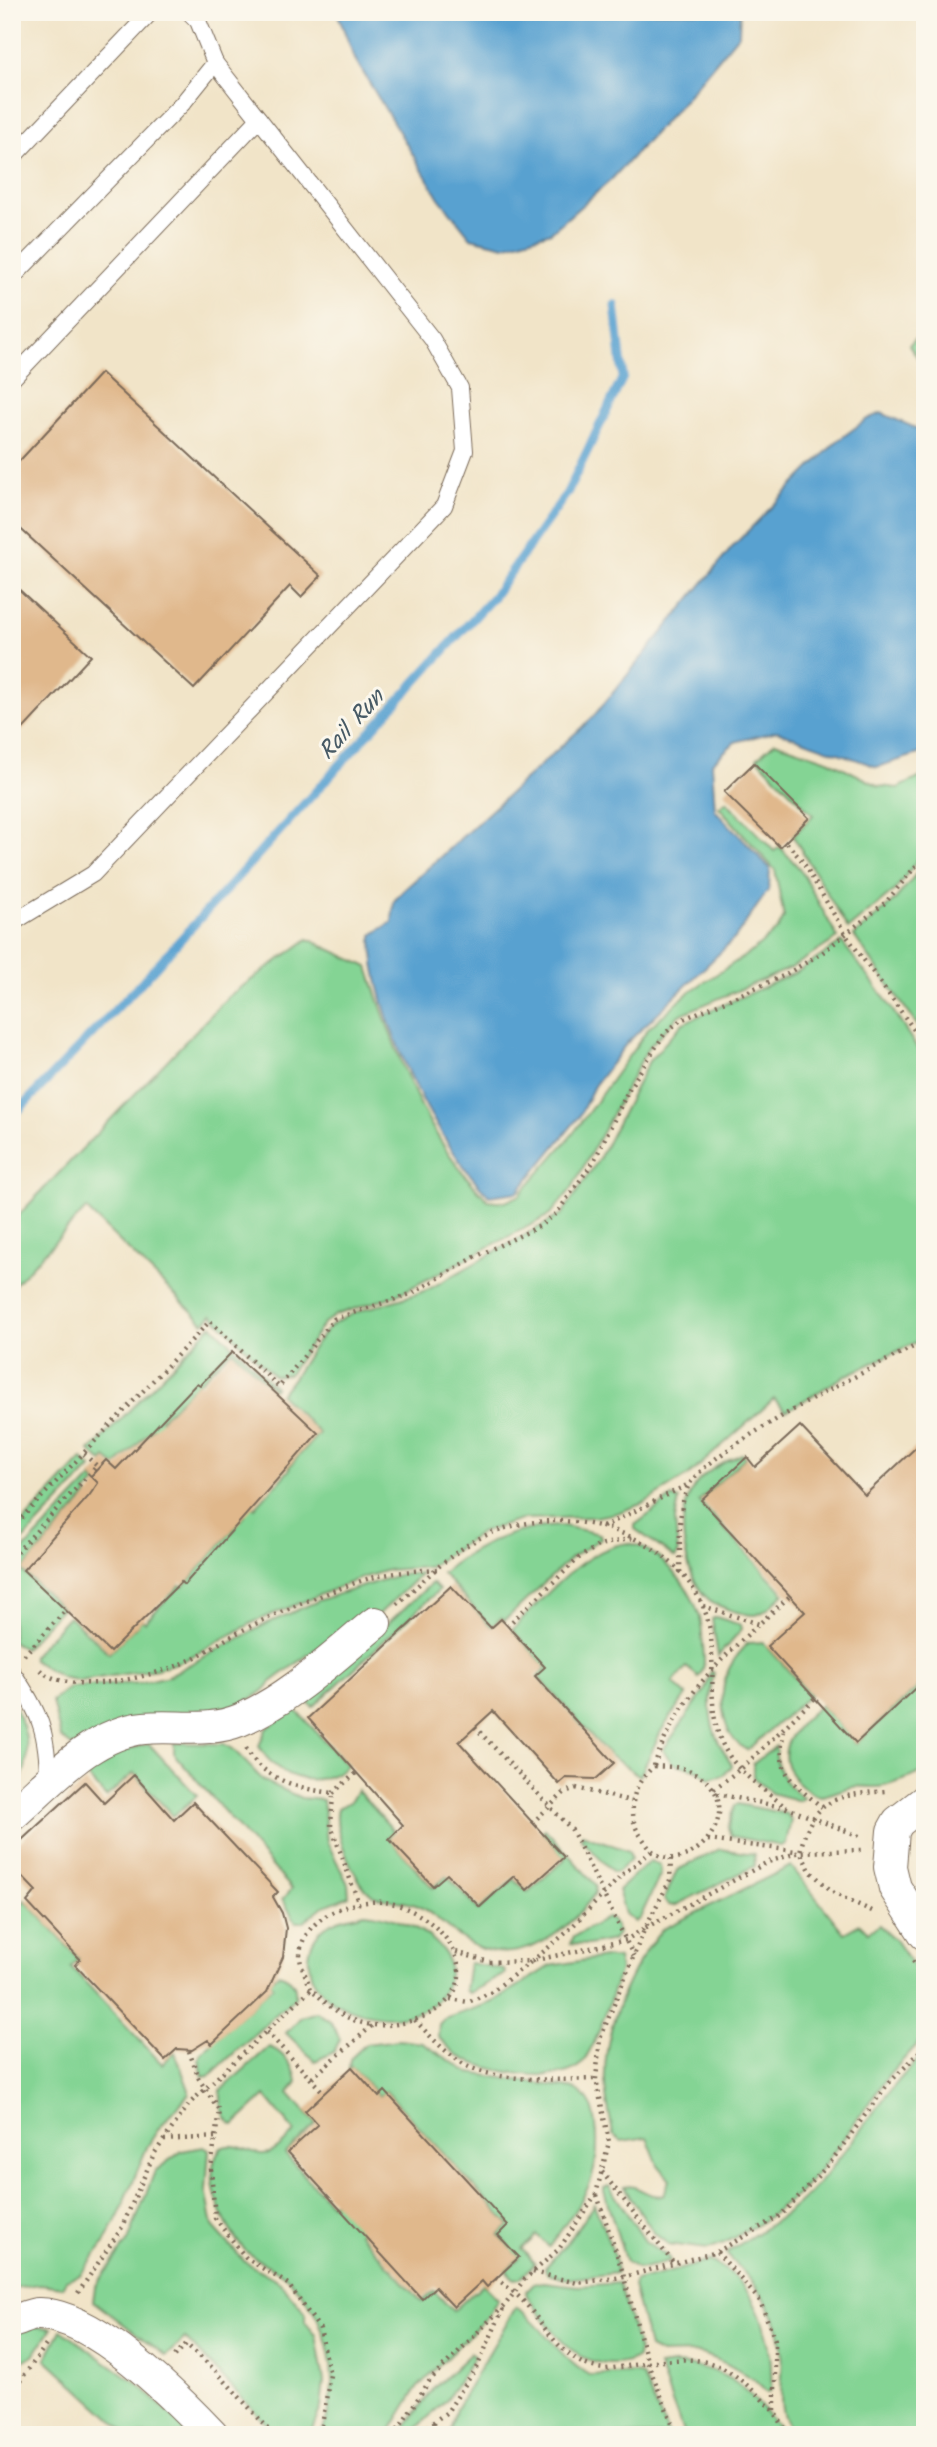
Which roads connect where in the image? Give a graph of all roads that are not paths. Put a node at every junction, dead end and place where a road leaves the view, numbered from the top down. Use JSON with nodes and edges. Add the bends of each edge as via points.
{"nodes":[{"id":1,"x":151,"y":12,"type":"edge"},
{"id":2,"x":189,"y":12,"type":"edge"},
{"id":3,"x":215,"y":63,"type":"junction"},
{"id":4,"x":259,"y":120,"type":"junction"},
{"id":5,"x":12,"y":158,"type":"edge"},
{"id":6,"x":12,"y":278,"type":"edge"},
{"id":7,"x":12,"y":379,"type":"edge"},
{"id":8,"x":12,"y":923,"type":"edge"},
{"id":9,"x":375,"y":1623,"type":"road end"},
{"id":10,"x":12,"y":1672,"type":"edge"},
{"id":11,"x":48,"y":1784,"type":"junction"},
{"id":12,"x":925,"y":1801,"type":"edge"},
{"id":13,"x":12,"y":1815,"type":"edge"},
{"id":14,"x":917,"y":1945,"type":"edge"},
{"id":15,"x":12,"y":2322,"type":"edge"},
{"id":16,"x":212,"y":2435,"type":"edge"}],
"edges":[{"from":1,"to":5,"type":"lane"},
{"from":2,"to":3,"type":"lane","via":[[198,21]]},
{"from":3,"to":4,"type":"lane"},
{"from":3,"to":6,"type":"lane","via":[[182,104]]},
{"from":4,"to":7,"type":"lane"},
{"from":4,"to":8,"type":"lane","via":[[432,339],[460,388],[465,451],[444,506],[93,874]]},
{"from":9,"to":11,"type":"street","via":[[301,1683],[236,1721],[214,1728],[142,1728],[106,1738]]},
{"from":10,"to":11,"type":"lane","via":[[41,1717],[48,1744]]},
{"from":11,"to":13,"type":"street"},
{"from":12,"to":14,"type":"street","via":[[898,1822],[891,1849],[895,1888]]},
{"from":15,"to":16,"type":"street","via":[[37,2314],[85,2328],[173,2395]]}]}
